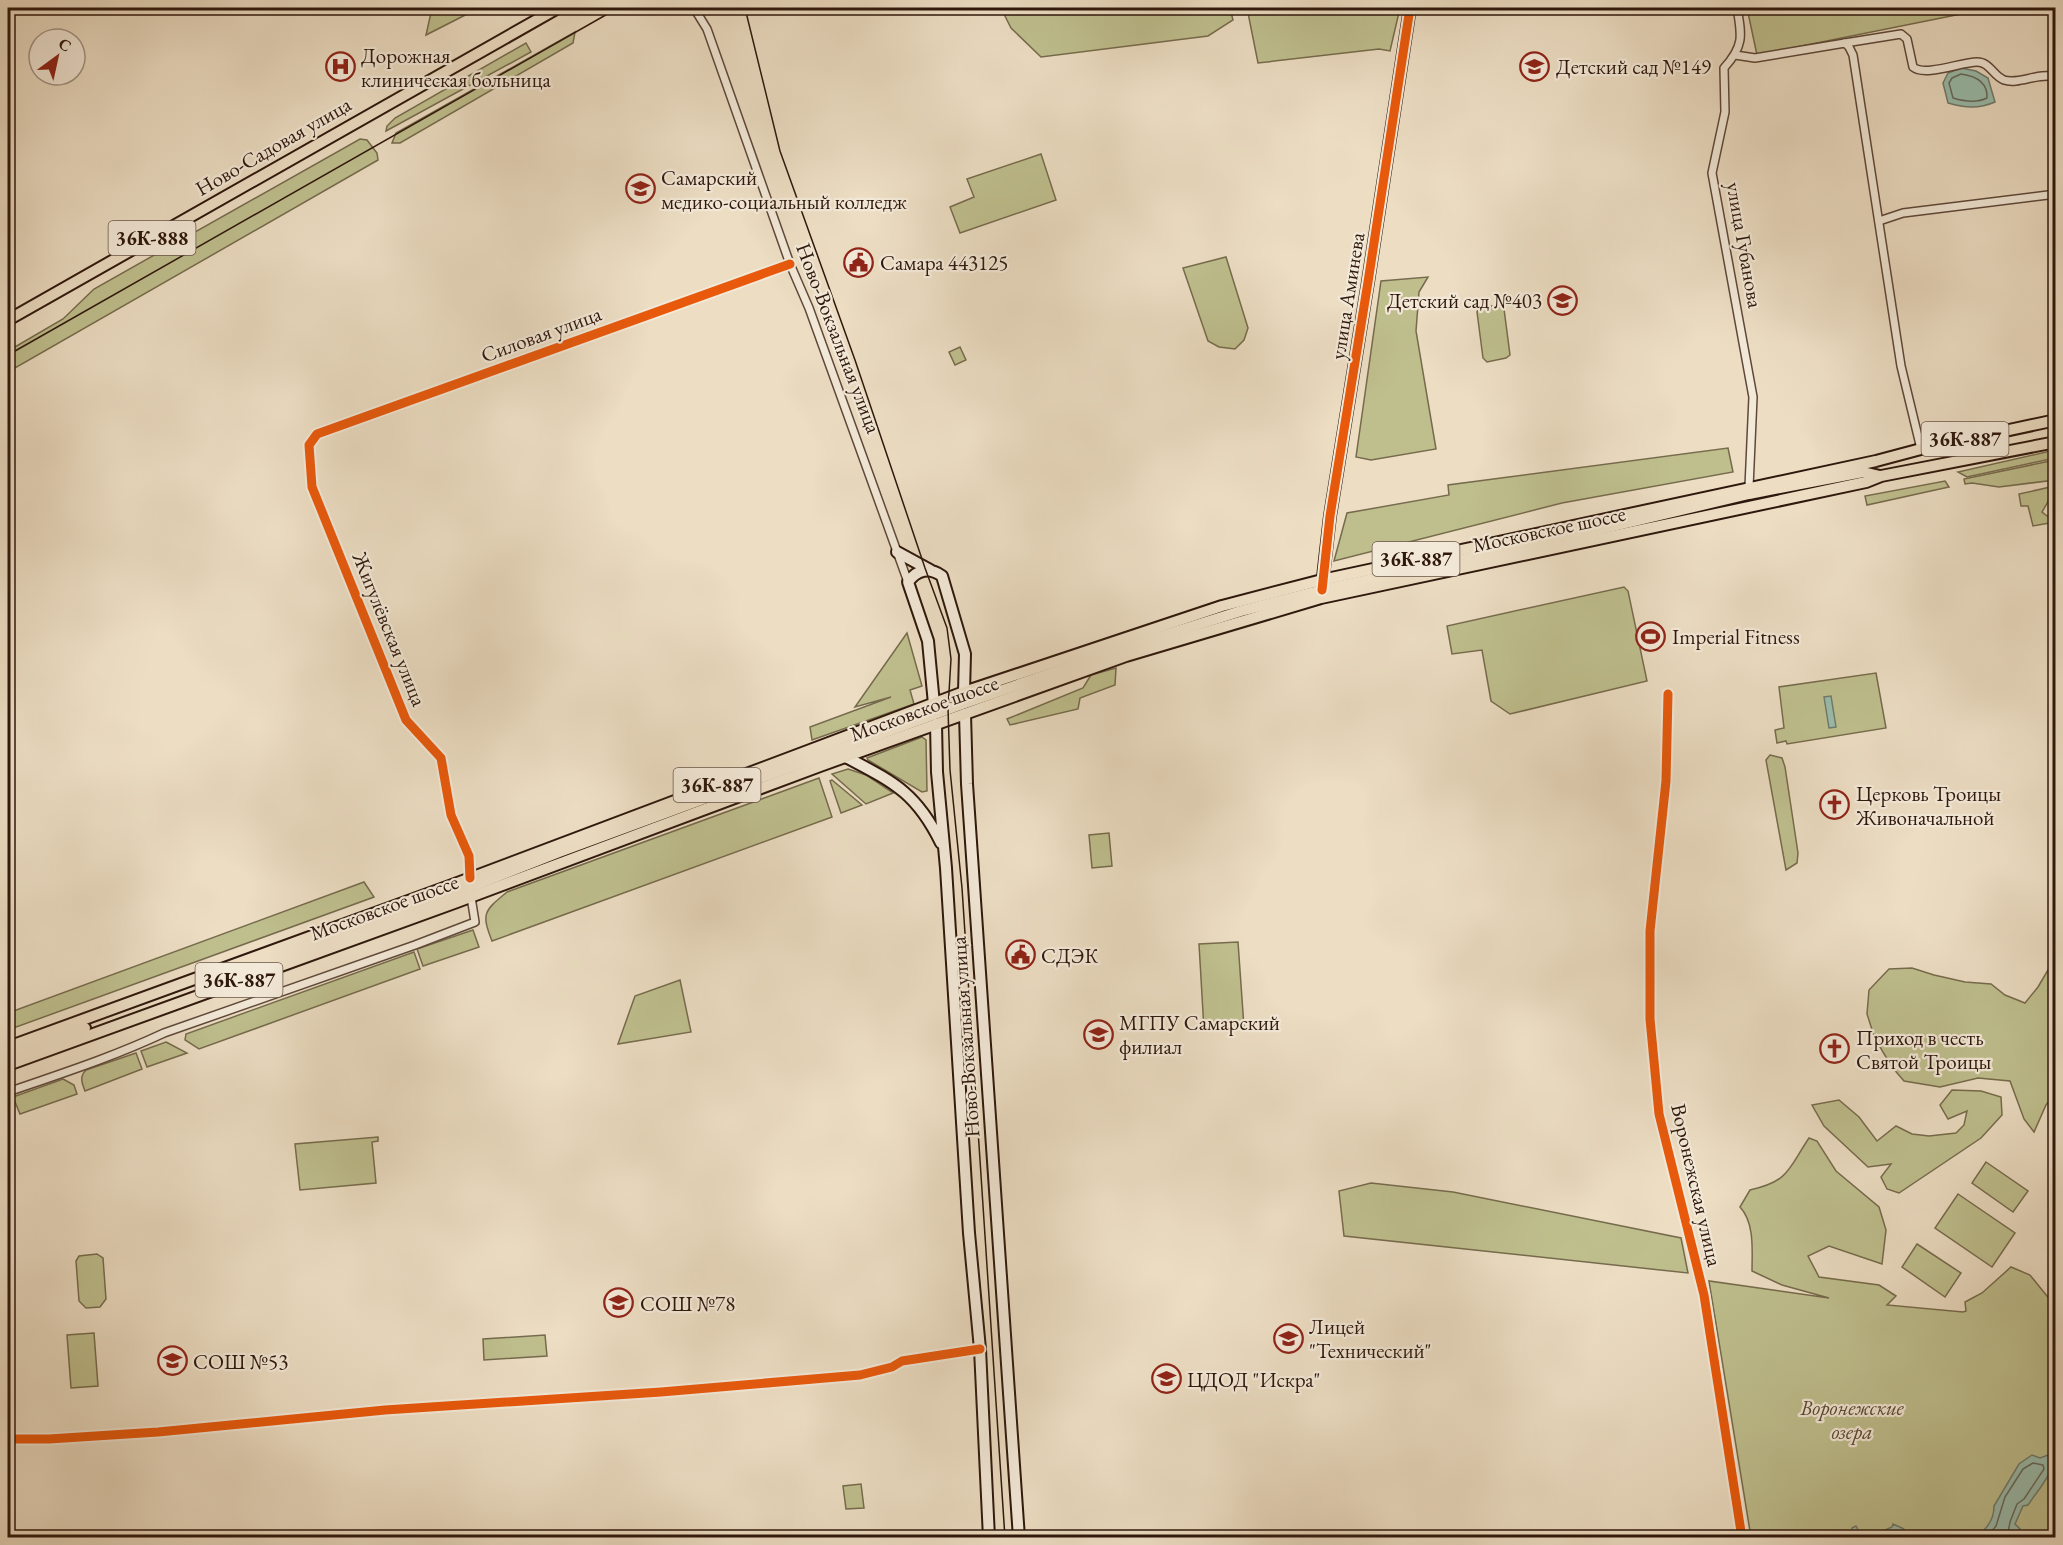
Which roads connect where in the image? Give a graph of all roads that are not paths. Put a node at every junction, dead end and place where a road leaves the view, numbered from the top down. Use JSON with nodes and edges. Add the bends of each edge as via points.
{"nodes":[{"id":1,"x":558,"y":8,"type":"edge"},
{"id":2,"x":694,"y":8,"type":"edge"},
{"id":3,"x":1410,"y":8,"type":"edge"},
{"id":4,"x":1737,"y":8,"type":"edge"},
{"id":5,"x":1845,"y":43,"type":"junction"},
{"id":6,"x":1735,"y":56,"type":"junction"},
{"id":7,"x":2055,"y":77,"type":"edge"},
{"id":8,"x":2055,"y":194,"type":"edge"},
{"id":9,"x":1880,"y":221,"type":"junction"},
{"id":10,"x":790,"y":264,"type":"junction"},
{"id":11,"x":8,"y":320,"type":"edge"},
{"id":12,"x":2055,"y":420,"type":"edge"},
{"id":13,"x":2055,"y":442,"type":"edge"},
{"id":14,"x":309,"y":445,"type":"joint"},
{"id":15,"x":1921,"y":448,"type":"junction"},
{"id":16,"x":1876,"y":460,"type":"junction"},
{"id":17,"x":1863,"y":472,"type":"junction"},
{"id":18,"x":1881,"y":476,"type":"junction"},
{"id":19,"x":1749,"y":491,"type":"junction"},
{"id":20,"x":898,"y":553,"type":"junction"},
{"id":21,"x":930,"y":570,"type":"junction"},
{"id":22,"x":908,"y":582,"type":"junction"},
{"id":23,"x":1322,"y":585,"type":"junction"},
{"id":24,"x":1668,"y":694,"type":"dead end"},
{"id":25,"x":965,"y":703,"type":"junction"},
{"id":26,"x":935,"y":714,"type":"junction"},
{"id":27,"x":841,"y":754,"type":"junction"},
{"id":28,"x":944,"y":849,"type":"junction"},
{"id":29,"x":470,"y":887,"type":"junction"},
{"id":30,"x":8,"y":1047,"type":"edge"},
{"id":31,"x":8,"y":1056,"type":"edge"},
{"id":32,"x":8,"y":1065,"type":"edge"},
{"id":33,"x":8,"y":1092,"type":"edge"},
{"id":34,"x":980,"y":1350,"type":"junction"},
{"id":35,"x":8,"y":1439,"type":"edge"},
{"id":36,"x":989,"y":1538,"type":"edge"},
{"id":37,"x":1019,"y":1538,"type":"edge"},
{"id":38,"x":1742,"y":1538,"type":"edge"}],
"edges":[{"from":1,"to":11,"type":"main road","name":"Ново-Садовая улица","number":"36К-888"},
{"from":2,"to":10,"type":"street","name":"Ново-Вокзальная улица","via":[[707,29]]},
{"from":3,"to":23,"type":"main road","name":"улица Аминева","via":[[1336,473]]},
{"from":4,"to":6,"type":"street","name":"улица Губанова","via":[[1741,33]]},
{"from":5,"to":6,"type":"street","via":[[1755,58]]},
{"from":5,"to":7,"type":"street","via":[[1901,34],[1907,39],[1913,67],[1923,72],[1977,62],[2009,81]]},
{"from":5,"to":9,"type":"street","via":[[1852,55]]},
{"from":6,"to":19,"type":"street","name":"улица Губанова","via":[[1724,68],[1725,112],[1712,173],[1753,397]]},
{"from":8,"to":9,"type":"street","via":[[1903,213]]},
{"from":9,"to":15,"type":"street","via":[[1901,366]]},
{"from":10,"to":14,"type":"street","name":"Силовая улица","via":[[317,434]]},
{"from":10,"to":20,"type":"street","name":"Ново-Вокзальная улица"},
{"from":12,"to":15,"type":"main road","name":"Московское шоссе","number":"36К-887"},
{"from":13,"to":18,"type":"main road","name":"Московское шоссе","number":"36К-887"},
{"from":14,"to":29,"type":"street","name":"Жигулёвская улица","via":[[312,487],[406,720],[441,758],[451,815],[469,856]]},
{"from":15,"to":16,"type":"main road","name":"Московское шоссе","number":"36К-887"},
{"from":16,"to":17,"type":"main road","name":"Московское шоссе","number":"36К-887"},
{"from":16,"to":19,"type":"main road","name":"Московское шоссе","number":"36К-887"},
{"from":17,"to":18,"type":"main road","name":"Московское шоссе","number":"36К-887"},
{"from":17,"to":19,"type":"main road","name":"Московское шоссе","number":"36К-887"},
{"from":18,"to":25,"type":"main road","name":"Московское шоссе","number":"36К-887","via":[[1321,598]]},
{"from":19,"to":23,"type":"main road","name":"Московское шоссе","number":"36К-887","via":[[1549,541]]},
{"from":20,"to":21,"type":"main road"},
{"from":20,"to":22,"type":"street","name":"Ново-Вокзальная улица"},
{"from":21,"to":22,"type":"main road","via":[[917,573]]},
{"from":21,"to":25,"type":"main road","name":"Ново-Вокзальная улица","via":[[942,576],[965,654]]},
{"from":22,"to":26,"type":"main road","name":"Ново-Вокзальная улица","via":[[928,641]]},
{"from":23,"to":25,"type":"main road","name":"Московское шоссе","number":"36К-887"},
{"from":24,"to":38,"type":"street","name":"Воронежская улица","via":[[1666,780],[1650,930],[1650,1019],[1659,1114],[1704,1295]]},
{"from":25,"to":26,"type":"main road","name":"Московское шоссе","number":"36К-887"},
{"from":25,"to":37,"type":"main road","name":"Ново-Вокзальная улица","via":[[967,784]]},
{"from":26,"to":27,"type":"main road","name":"Московское шоссе","number":"36К-887"},
{"from":26,"to":28,"type":"main road","name":"Ново-Вокзальная улица"},
{"from":26,"to":29,"type":"main road","name":"Московское шоссе","number":"36К-887"},
{"from":27,"to":28,"type":"main road","via":[[912,798],[925,813]]},
{"from":27,"to":29,"type":"main road","name":"Московское шоссе","number":"36К-887"},
{"from":28,"to":34,"type":"main road","name":"Ново-Вокзальная улица"},
{"from":29,"to":30,"type":"main road","name":"Московское шоссе","number":"36К-887"},
{"from":29,"to":31,"type":"main road","name":"Московское шоссе","number":"36К-887"},
{"from":29,"to":32,"type":"main road","name":"Московское шоссе","number":"36К-887"},
{"from":29,"to":33,"type":"street","name":"Жигулёвская улица","via":[[475,922]]},
{"from":34,"to":35,"type":"street","via":[[902,1361],[860,1375],[385,1410],[158,1432]]},
{"from":34,"to":36,"type":"main road","name":"Ново-Вокзальная улица"}]}
